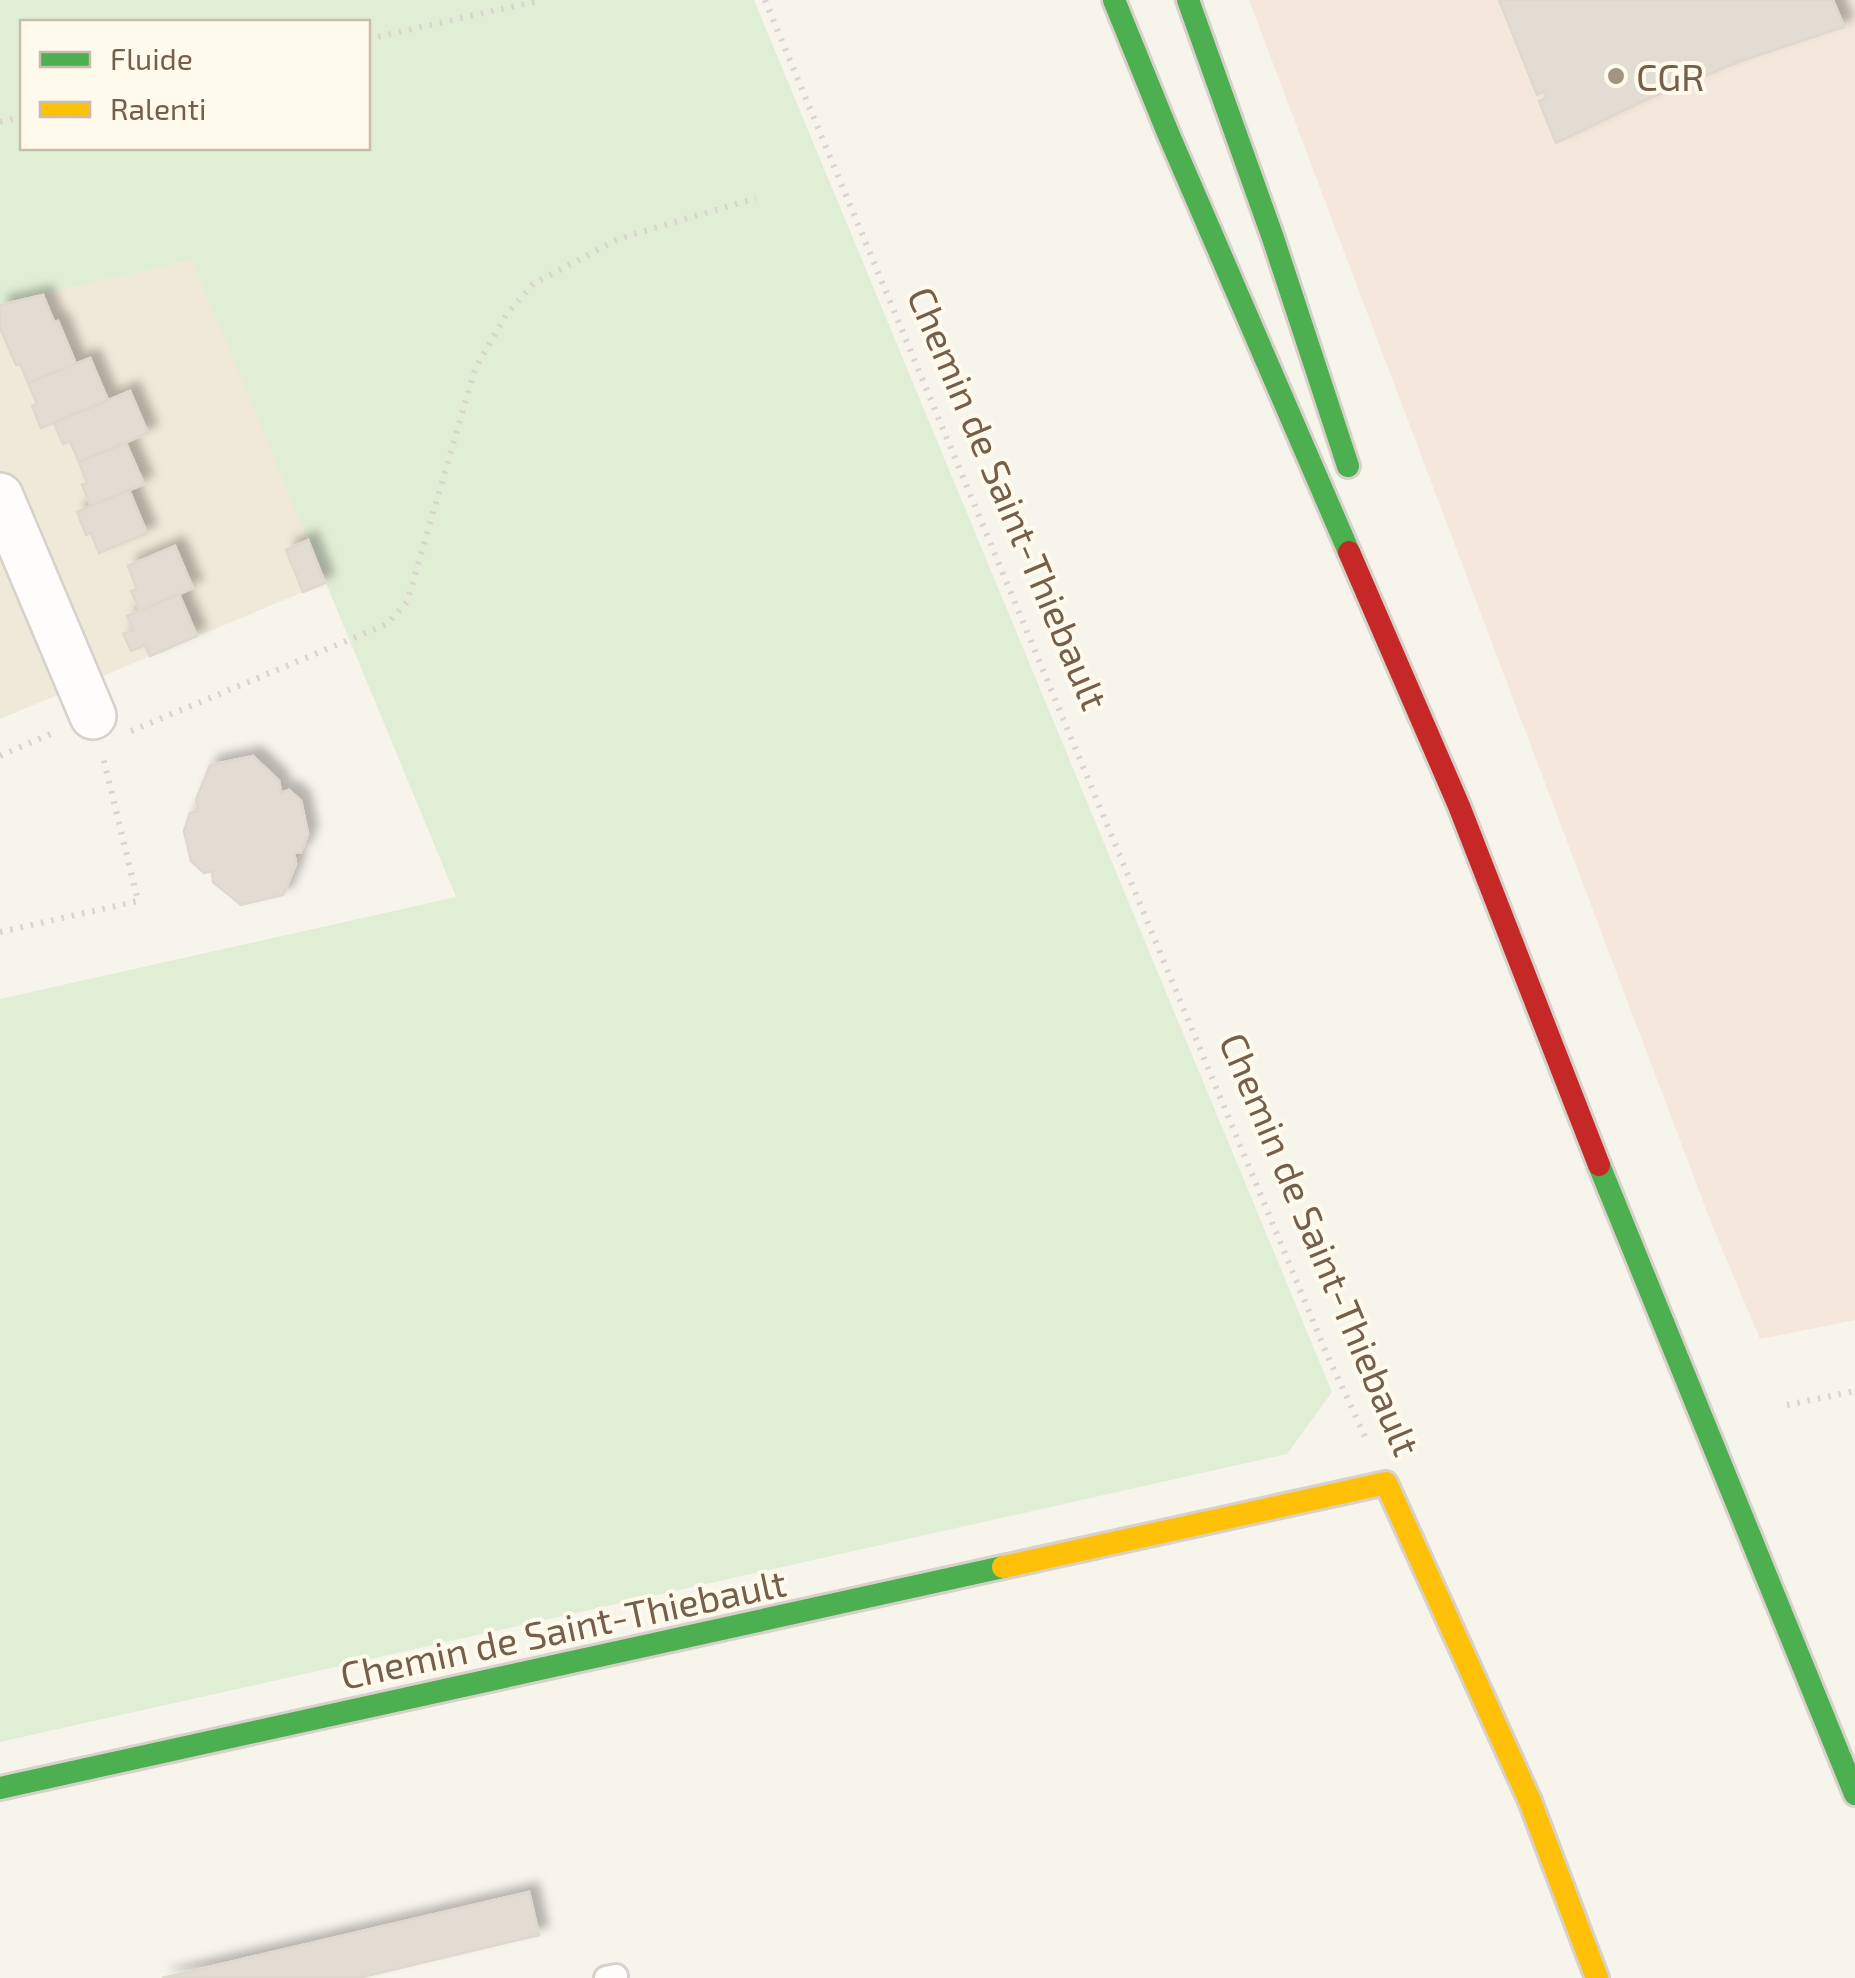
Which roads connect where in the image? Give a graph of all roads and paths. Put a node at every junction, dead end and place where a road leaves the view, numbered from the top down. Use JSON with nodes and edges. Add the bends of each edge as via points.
{"nodes":[{"id":1,"x":542,"y":0,"type":"edge"},
{"id":2,"x":765,"y":0,"type":"edge"},
{"id":3,"x":1114,"y":0,"type":"edge"},
{"id":4,"x":1188,"y":0,"type":"edge"},
{"id":5,"x":370,"y":39,"type":"edge"},
{"id":6,"x":756,"y":198,"type":"dead end"},
{"id":7,"x":1354,"y":484,"type":"dead end"},
{"id":8,"x":0,"y":496,"type":"edge"},
{"id":9,"x":1384,"y":578,"type":"dead end"},
{"id":10,"x":96,"y":730,"type":"junction"},
{"id":11,"x":0,"y":756,"type":"edge"},
{"id":12,"x":1459,"y":806,"type":"junction"},
{"id":13,"x":0,"y":932,"type":"edge"},
{"id":14,"x":1855,"y":1391,"type":"edge"},
{"id":15,"x":1787,"y":1405,"type":"dead end"},
{"id":16,"x":1386,"y":1483,"type":"junction"},
{"id":17,"x":0,"y":1788,"type":"edge"},
{"id":18,"x":1855,"y":1794,"type":"edge"},
{"id":19,"x":1597,"y":1978,"type":"edge"}],
"edges":[{"from":1,"to":5,"type":"path"},
{"from":2,"to":16,"type":"path","name":"Chemin de Saint-Thiebault"},
{"from":3,"to":12,"type":"main road"},
{"from":4,"to":7,"type":"main road"},
{"from":6,"to":10,"type":"path","via":[[618,239],[534,284],[506,315],[475,370],[407,602],[387,624]]},
{"from":8,"to":10,"type":"street"},
{"from":9,"to":12,"type":"main road"},
{"from":10,"to":11,"type":"path"},
{"from":10,"to":13,"type":"path","via":[[138,901]]},
{"from":12,"to":18,"type":"main road"},
{"from":14,"to":15,"type":"path"},
{"from":16,"to":17,"type":"main road","name":"Chemin de Saint-Thiebault"},
{"from":16,"to":19,"type":"main road","via":[[1530,1801]]}]}
